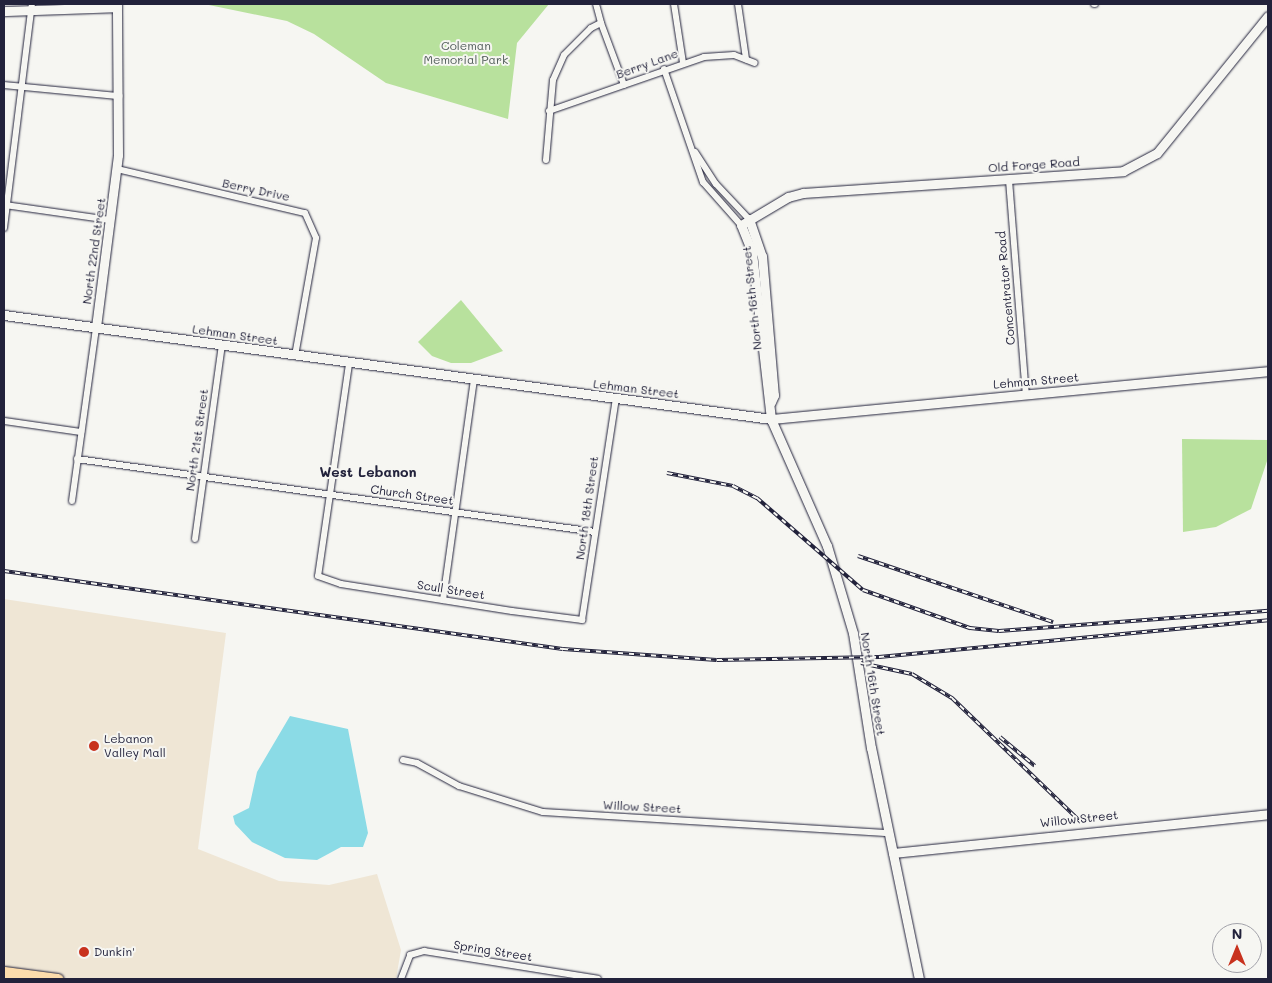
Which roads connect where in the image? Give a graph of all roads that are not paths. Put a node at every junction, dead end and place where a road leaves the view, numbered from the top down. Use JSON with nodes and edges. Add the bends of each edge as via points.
{"nodes":[{"id":1,"x":596,"y":4,"type":"edge"},
{"id":2,"x":674,"y":4,"type":"edge"},
{"id":3,"x":738,"y":4,"type":"edge"},
{"id":4,"x":117,"y":5,"type":"edge"},
{"id":5,"x":32,"y":8,"type":"edge"},
{"id":6,"x":4,"y":11,"type":"edge"},
{"id":7,"x":1268,"y":16,"type":"edge"},
{"id":8,"x":601,"y":23,"type":"junction"},
{"id":9,"x":746,"y":59,"type":"junction"},
{"id":10,"x":682,"y":63,"type":"junction"},
{"id":11,"x":755,"y":63,"type":"dead end"},
{"id":12,"x":664,"y":69,"type":"junction"},
{"id":13,"x":4,"y":85,"type":"edge"},
{"id":14,"x":624,"y":85,"type":"junction"},
{"id":15,"x":23,"y":87,"type":"junction"},
{"id":16,"x":119,"y":96,"type":"junction"},
{"id":17,"x":549,"y":112,"type":"junction"},
{"id":18,"x":694,"y":152,"type":"junction"},
{"id":19,"x":546,"y":160,"type":"dead end"},
{"id":20,"x":117,"y":169,"type":"junction"},
{"id":21,"x":1008,"y":180,"type":"junction"},
{"id":22,"x":5,"y":205,"type":"edge"},
{"id":23,"x":749,"y":219,"type":"junction"},
{"id":24,"x":110,"y":220,"type":"junction"},
{"id":25,"x":741,"y":225,"type":"junction"},
{"id":26,"x":4,"y":228,"type":"edge"},
{"id":27,"x":4,"y":315,"type":"edge"},
{"id":28,"x":96,"y":327,"type":"junction"},
{"id":29,"x":222,"y":345,"type":"junction"},
{"id":30,"x":295,"y":356,"type":"junction"},
{"id":31,"x":349,"y":364,"type":"junction"},
{"id":32,"x":1268,"y":371,"type":"edge"},
{"id":33,"x":474,"y":380,"type":"junction"},
{"id":34,"x":1026,"y":395,"type":"junction"},
{"id":35,"x":616,"y":399,"type":"junction"},
{"id":36,"x":771,"y":402,"type":"junction"},
{"id":37,"x":772,"y":419,"type":"junction"},
{"id":38,"x":4,"y":421,"type":"edge"},
{"id":39,"x":80,"y":432,"type":"junction"},
{"id":40,"x":77,"y":459,"type":"junction"},
{"id":41,"x":202,"y":477,"type":"junction"},
{"id":42,"x":329,"y":494,"type":"junction"},
{"id":43,"x":72,"y":501,"type":"dead end"},
{"id":44,"x":456,"y":512,"type":"junction"},
{"id":45,"x":595,"y":532,"type":"junction"},
{"id":46,"x":195,"y":539,"type":"dead end"},
{"id":47,"x":443,"y":600,"type":"junction"},
{"id":48,"x":582,"y":620,"type":"joint"},
{"id":49,"x":403,"y":760,"type":"dead end"},
{"id":50,"x":1268,"y":814,"type":"edge"},
{"id":51,"x":889,"y":833,"type":"junction"},
{"id":52,"x":893,"y":852,"type":"junction"},
{"id":53,"x":4,"y":972,"type":"edge"},
{"id":54,"x":36,"y":978,"type":"edge"},
{"id":55,"x":58,"y":979,"type":"edge"},
{"id":56,"x":401,"y":979,"type":"edge"},
{"id":57,"x":598,"y":979,"type":"edge"},
{"id":58,"x":919,"y":979,"type":"edge"}],
"edges":[{"from":1,"to":8,"type":"street"},
{"from":2,"to":10,"type":"street"},
{"from":3,"to":9,"type":"street"},
{"from":4,"to":5,"type":"main road"},
{"from":4,"to":16,"type":"main road","name":"North 22nd Street"},
{"from":5,"to":6,"type":"main road"},
{"from":5,"to":15,"type":"street"},
{"from":7,"to":21,"type":"main road","name":"Old Forge Road","via":[[1157,153],[1140,164],[1123,171]]},
{"from":8,"to":14,"type":"street"},
{"from":8,"to":17,"type":"street","via":[[581,35],[562,60]]},
{"from":9,"to":10,"type":"street","name":"Berry Lane","via":[[722,55]]},
{"from":9,"to":11,"type":"street","name":"Berry Lane"},
{"from":10,"to":12,"type":"street","name":"Berry Lane"},
{"from":12,"to":14,"type":"street","name":"Berry Lane"},
{"from":12,"to":18,"type":"street","name":"North 16th Street"},
{"from":13,"to":15,"type":"street"},
{"from":14,"to":17,"type":"street","name":"Berry Lane"},
{"from":15,"to":16,"type":"street"},
{"from":15,"to":22,"type":"street"},
{"from":16,"to":20,"type":"main road","name":"North 22nd Street"},
{"from":17,"to":19,"type":"street"},
{"from":18,"to":23,"type":"street","name":"North 16th Street","via":[[716,184]]},
{"from":18,"to":25,"type":"street","name":"North 16th Street","via":[[703,182]]},
{"from":20,"to":24,"type":"main road","name":"North 22nd Street"},
{"from":20,"to":30,"type":"street","name":"Berry Drive","via":[[305,213],[316,238]]},
{"from":21,"to":23,"type":"main road","name":"Old Forge Road","via":[[803,193]]},
{"from":21,"to":34,"type":"street","name":"Concentrator Road"},
{"from":22,"to":24,"type":"street"},
{"from":22,"to":26,"type":"street"},
{"from":23,"to":25,"type":"main road","name":"Old Forge Road"},
{"from":23,"to":36,"type":"main road","name":"North 16th Street","via":[[762,256],[774,395]]},
{"from":24,"to":28,"type":"main road","name":"North 22nd Street"},
{"from":25,"to":36,"type":"main road","name":"North 16th Street","via":[[752,252]]},
{"from":27,"to":28,"type":"main road","name":"Lehman Street"},
{"from":28,"to":29,"type":"main road","name":"Lehman Street"},
{"from":28,"to":39,"type":"street","name":"North 22nd Street"},
{"from":29,"to":30,"type":"main road","name":"Lehman Street"},
{"from":29,"to":41,"type":"street","name":"North 21st Street"},
{"from":30,"to":31,"type":"main road","name":"Lehman Street"},
{"from":31,"to":33,"type":"main road","name":"Lehman Street"},
{"from":31,"to":42,"type":"street"},
{"from":32,"to":34,"type":"main road","name":"Lehman Street"},
{"from":33,"to":35,"type":"main road","name":"Lehman Street"},
{"from":33,"to":44,"type":"street"},
{"from":34,"to":37,"type":"main road","name":"Lehman Street"},
{"from":35,"to":37,"type":"main road","name":"Lehman Street"},
{"from":35,"to":45,"type":"street","name":"North 18th Street"},
{"from":36,"to":37,"type":"main road","name":"North 16th Street"},
{"from":37,"to":51,"type":"main road","name":"North 16th Street","via":[[812,508],[843,593]]},
{"from":38,"to":39,"type":"street"},
{"from":39,"to":40,"type":"street","name":"North 22nd Street"},
{"from":40,"to":41,"type":"street","name":"Church Street"},
{"from":40,"to":43,"type":"street","name":"North 22nd Street"},
{"from":41,"to":42,"type":"street","name":"Church Street"},
{"from":41,"to":46,"type":"street","name":"North 21st Street"},
{"from":42,"to":44,"type":"street","name":"Church Street"},
{"from":42,"to":47,"type":"street","name":"Scull Street","via":[[318,576]]},
{"from":44,"to":45,"type":"street","name":"Church Street"},
{"from":44,"to":47,"type":"street"},
{"from":45,"to":48,"type":"street","name":"North 18th Street"},
{"from":47,"to":48,"type":"street","name":"Scull Street"},
{"from":49,"to":51,"type":"street","name":"Willow Street","via":[[417,763],[458,786],[543,812]]},
{"from":50,"to":52,"type":"main road","name":"Willow Street"},
{"from":51,"to":52,"type":"main road","name":"North 16th Street"},
{"from":52,"to":58,"type":"main road","name":"North 16th Street"},
{"from":53,"to":54,"type":"highway"},
{"from":54,"to":55,"type":"highway"},
{"from":56,"to":57,"type":"street","name":"Spring Street","via":[[410,955],[424,951]]}]}
